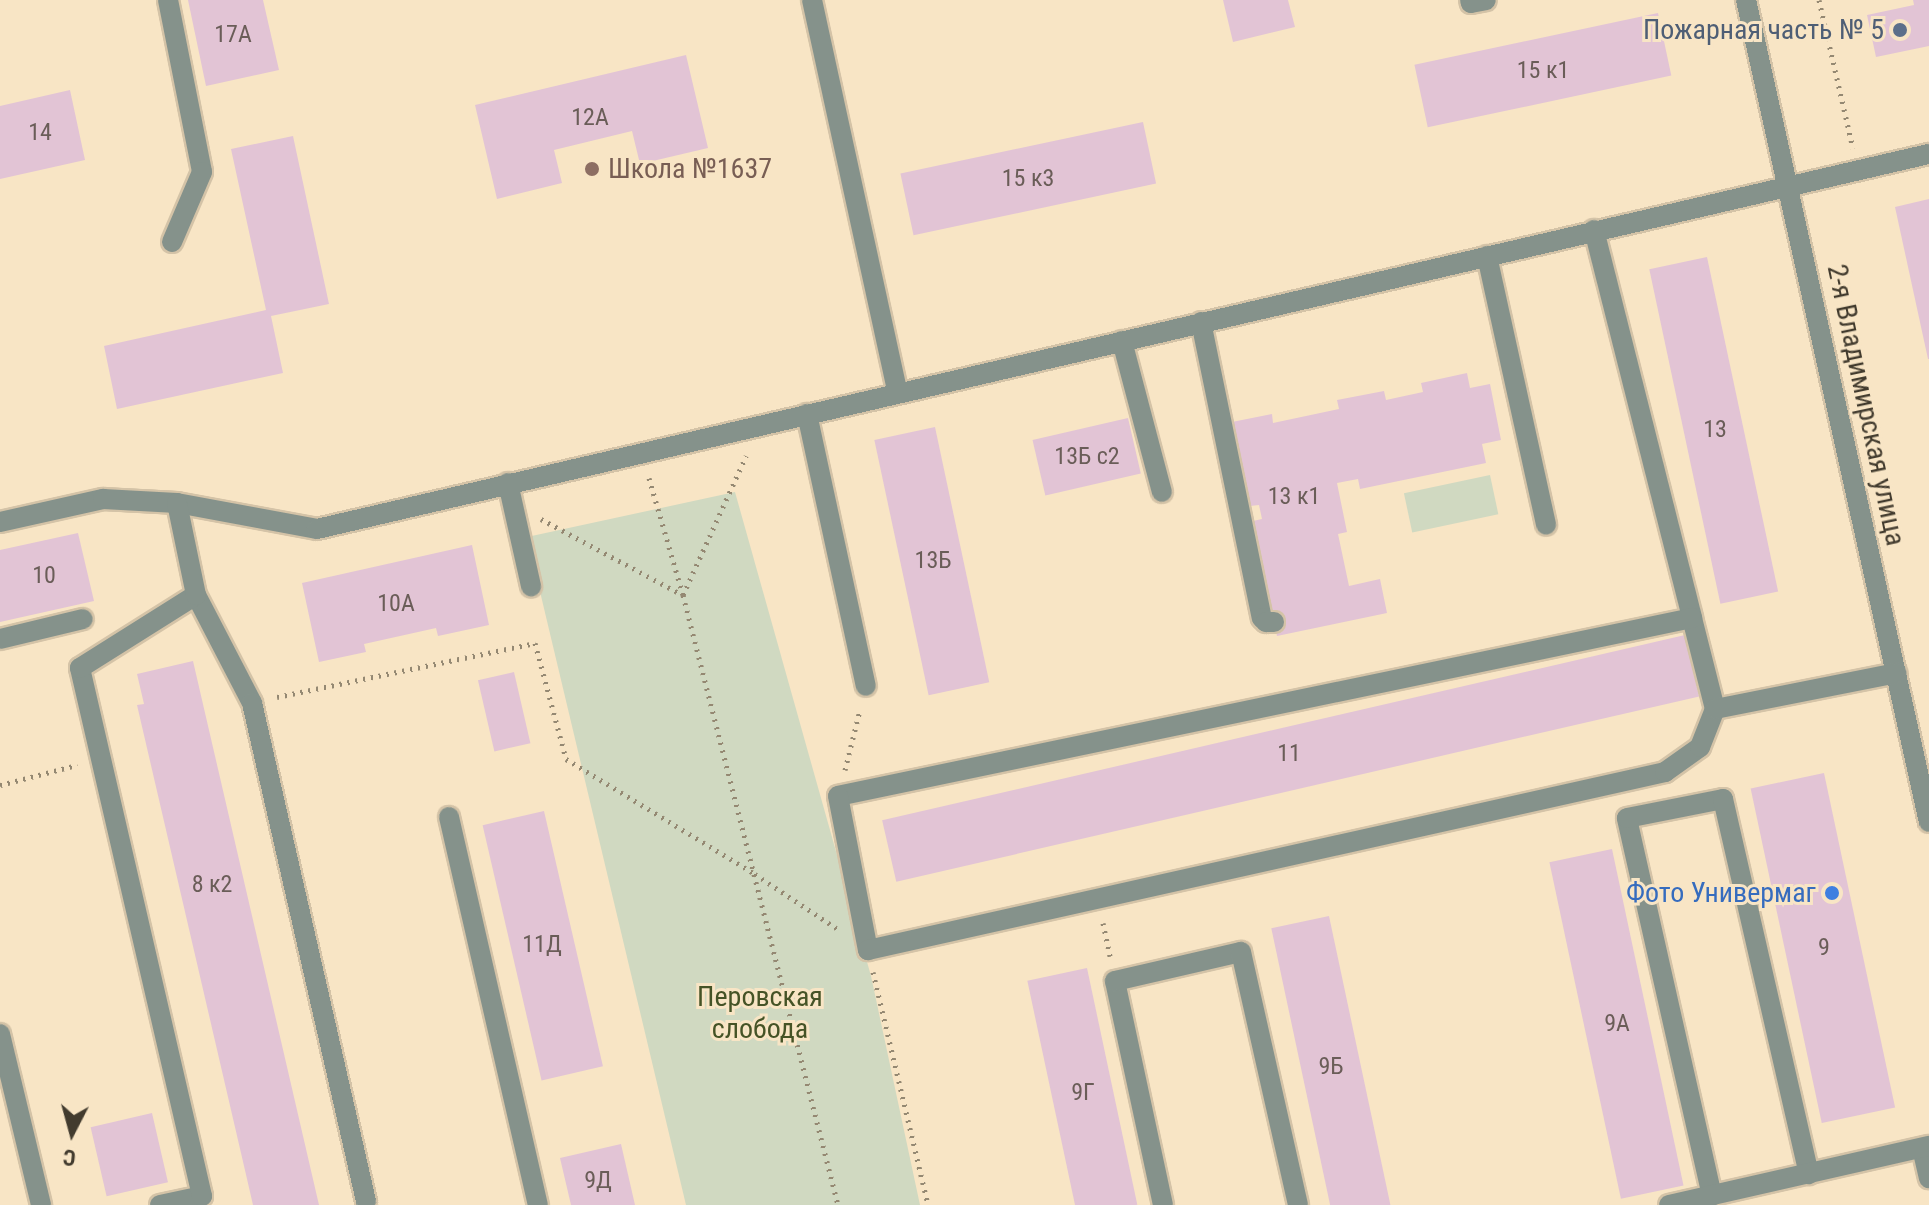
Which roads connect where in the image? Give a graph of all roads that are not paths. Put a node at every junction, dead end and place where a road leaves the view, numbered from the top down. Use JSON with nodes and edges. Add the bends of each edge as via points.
{"nodes":[{"id":1,"x":168,"y":0,"type":"edge"},
{"id":2,"x":812,"y":0,"type":"edge"},
{"id":3,"x":1470,"y":0,"type":"edge"},
{"id":4,"x":1486,"y":0,"type":"edge"},
{"id":5,"x":1746,"y":0,"type":"edge"},
{"id":6,"x":1929,"y":154,"type":"edge"},
{"id":7,"x":1788,"y":186,"type":"junction"},
{"id":8,"x":1594,"y":230,"type":"junction"},
{"id":9,"x":172,"y":242,"type":"dead end"},
{"id":10,"x":1487,"y":256,"type":"junction"},
{"id":11,"x":1201,"y":322,"type":"junction"},
{"id":12,"x":1122,"y":341,"type":"junction"},
{"id":13,"x":898,"y":393,"type":"junction"},
{"id":14,"x":807,"y":414,"type":"junction"},
{"id":15,"x":508,"y":483,"type":"junction"},
{"id":16,"x":1162,"y":492,"type":"dead end"},
{"id":17,"x":177,"y":503,"type":"junction"},
{"id":18,"x":0,"y":522,"type":"edge"},
{"id":19,"x":1546,"y":525,"type":"dead end"},
{"id":20,"x":531,"y":586,"type":"dead end"},
{"id":21,"x":196,"y":595,"type":"junction"},
{"id":22,"x":1692,"y":618,"type":"junction"},
{"id":23,"x":83,"y":619,"type":"dead end"},
{"id":24,"x":1274,"y":622,"type":"dead end"},
{"id":25,"x":0,"y":639,"type":"edge"},
{"id":26,"x":1896,"y":673,"type":"junction"},
{"id":27,"x":866,"y":686,"type":"road end"},
{"id":28,"x":1715,"y":709,"type":"junction"},
{"id":29,"x":449,"y":817,"type":"dead end"},
{"id":30,"x":1929,"y":822,"type":"edge"},
{"id":31,"x":0,"y":1034,"type":"edge"},
{"id":32,"x":1925,"y":1147,"type":"edge"},
{"id":33,"x":1809,"y":1174,"type":"junction"},
{"id":34,"x":1929,"y":1178,"type":"edge"},
{"id":35,"x":1712,"y":1196,"type":"junction"},
{"id":36,"x":366,"y":1201,"type":"dead end"},
{"id":37,"x":41,"y":1205,"type":"edge"},
{"id":38,"x":160,"y":1205,"type":"edge"},
{"id":39,"x":538,"y":1205,"type":"edge"},
{"id":40,"x":1163,"y":1205,"type":"edge"},
{"id":41,"x":1298,"y":1205,"type":"edge"},
{"id":42,"x":1669,"y":1205,"type":"edge"}],
"edges":[{"from":1,"to":9,"type":"street","via":[[202,172]]},
{"from":2,"to":13,"type":"street"},
{"from":3,"to":4,"type":"street"},
{"from":5,"to":7,"type":"street","name":"2-я Владимирская улица"},
{"from":6,"to":7,"type":"street"},
{"from":7,"to":8,"type":"street"},
{"from":7,"to":26,"type":"street","name":"2-я Владимирская улица"},
{"from":8,"to":10,"type":"street"},
{"from":8,"to":22,"type":"street"},
{"from":10,"to":11,"type":"street"},
{"from":10,"to":19,"type":"street"},
{"from":11,"to":12,"type":"street"},
{"from":11,"to":24,"type":"street","via":[[1262,618]]},
{"from":12,"to":13,"type":"street"},
{"from":12,"to":16,"type":"street"},
{"from":13,"to":14,"type":"street"},
{"from":14,"to":15,"type":"street"},
{"from":14,"to":27,"type":"street"},
{"from":15,"to":17,"type":"street","via":[[317,529]]},
{"from":15,"to":20,"type":"street"},
{"from":17,"to":18,"type":"street","via":[[103,499]]},
{"from":17,"to":21,"type":"street"},
{"from":21,"to":36,"type":"street","via":[[252,703]]},
{"from":21,"to":38,"type":"street","via":[[80,668],[202,1196]]},
{"from":22,"to":28,"type":"street"},
{"from":22,"to":28,"type":"street","via":[[838,796],[868,950],[1665,772],[1700,747]]},
{"from":23,"to":25,"type":"street"},
{"from":26,"to":28,"type":"street"},
{"from":26,"to":30,"type":"street","name":"2-я Владимирская улица"},
{"from":29,"to":39,"type":"street"},
{"from":31,"to":37,"type":"street"},
{"from":32,"to":33,"type":"street"},
{"from":32,"to":34,"type":"street"},
{"from":33,"to":35,"type":"street"},
{"from":33,"to":35,"type":"street","via":[[1723,799],[1627,818]]},
{"from":35,"to":42,"type":"street"},
{"from":40,"to":41,"type":"street","via":[[1115,981],[1241,952]]}]}
